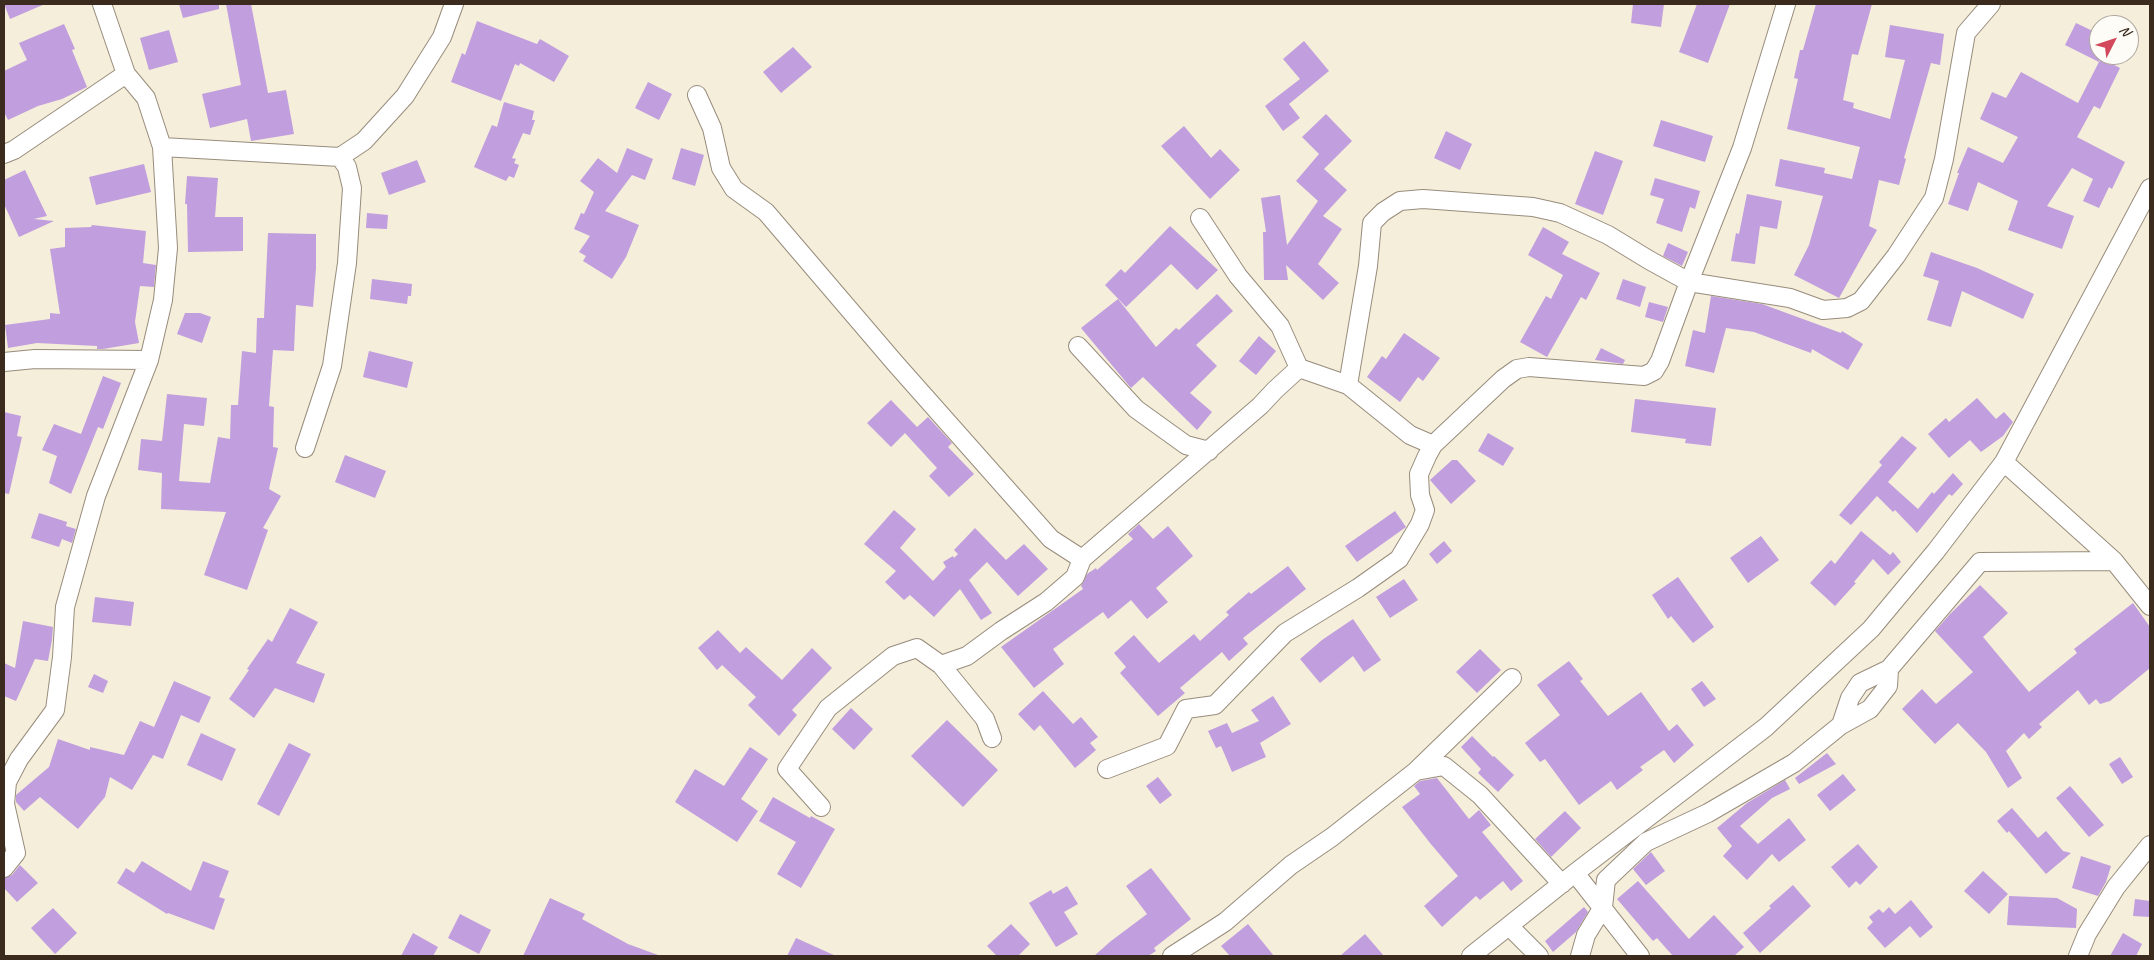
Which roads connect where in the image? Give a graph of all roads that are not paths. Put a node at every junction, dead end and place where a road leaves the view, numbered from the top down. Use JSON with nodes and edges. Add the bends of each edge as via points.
{"nodes":[{"id":1,"x":102,"y":4,"type":"edge"},
{"id":2,"x":454,"y":4,"type":"edge"},
{"id":3,"x":1786,"y":4,"type":"edge"},
{"id":4,"x":1991,"y":4,"type":"edge"},
{"id":5,"x":126,"y":74,"type":"junction"},
{"id":6,"x":697,"y":95,"type":"dead end"},
{"id":7,"x":162,"y":147,"type":"junction"},
{"id":8,"x":4,"y":154,"type":"edge"},
{"id":9,"x":340,"y":158,"type":"junction"},
{"id":10,"x":2150,"y":188,"type":"edge"},
{"id":11,"x":1200,"y":218,"type":"dead end"},
{"id":12,"x":1689,"y":282,"type":"junction"},
{"id":13,"x":1078,"y":346,"type":"dead end"},
{"id":14,"x":149,"y":360,"type":"junction"},
{"id":15,"x":4,"y":362,"type":"edge"},
{"id":16,"x":1299,"y":368,"type":"junction"},
{"id":17,"x":1348,"y":385,"type":"junction"},
{"id":18,"x":1186,"y":445,"type":"junction"},
{"id":19,"x":1433,"y":446,"type":"junction"},
{"id":20,"x":305,"y":448,"type":"dead end"},
{"id":21,"x":1209,"y":451,"type":"junction"},
{"id":22,"x":2004,"y":462,"type":"junction"},
{"id":23,"x":1191,"y":466,"type":"junction"},
{"id":24,"x":1082,"y":559,"type":"junction"},
{"id":25,"x":2114,"y":561,"type":"junction"},
{"id":26,"x":2150,"y":606,"type":"edge"},
{"id":27,"x":941,"y":665,"type":"junction"},
{"id":28,"x":1512,"y":678,"type":"dead end"},
{"id":29,"x":992,"y":738,"type":"dead end"},
{"id":30,"x":1107,"y":769,"type":"dead end"},
{"id":31,"x":1416,"y":771,"type":"junction"},
{"id":32,"x":821,"y":807,"type":"dead end"},
{"id":33,"x":1641,"y":822,"type":"junction"},
{"id":34,"x":1646,"y":842,"type":"junction"},
{"id":35,"x":2150,"y":845,"type":"edge"},
{"id":36,"x":4,"y":868,"type":"edge"},
{"id":37,"x":1569,"y":878,"type":"junction"},
{"id":38,"x":1603,"y":906,"type":"junction"},
{"id":39,"x":1509,"y":926,"type":"junction"},
{"id":40,"x":1172,"y":956,"type":"edge"},
{"id":41,"x":1472,"y":956,"type":"edge"},
{"id":42,"x":1539,"y":956,"type":"edge"},
{"id":43,"x":1580,"y":956,"type":"edge"},
{"id":44,"x":1640,"y":956,"type":"edge"},
{"id":45,"x":2078,"y":956,"type":"edge"}],
"edges":[{"from":1,"to":5,"type":"street"},
{"from":2,"to":9,"type":"street","via":[[442,37],[405,96],[364,141]]},
{"from":3,"to":12,"type":"street","via":[[1742,148]]},
{"from":4,"to":12,"type":"street","via":[[1966,33],[1934,198],[1896,256],[1861,301],[1847,308],[1823,310],[1790,298]]},
{"from":5,"to":7,"type":"street","via":[[146,98]]},
{"from":5,"to":8,"type":"street"},
{"from":6,"to":24,"type":"street","via":[[712,128],[721,168],[734,189],[766,212],[1052,539]]},
{"from":7,"to":9,"type":"street"},
{"from":7,"to":14,"type":"street","via":[[168,248],[163,300]]},
{"from":9,"to":20,"type":"street","via":[[347,167],[352,188],[347,264],[332,366]]},
{"from":10,"to":22,"type":"street"},
{"from":11,"to":16,"type":"street","via":[[1238,276],[1280,326]]},
{"from":12,"to":17,"type":"street","via":[[1608,235],[1560,213],[1533,207],[1423,198],[1400,202],[1383,212],[1372,224]]},
{"from":12,"to":19,"type":"street","via":[[1654,371],[1644,376],[1529,367],[1517,369]]},
{"from":13,"to":18,"type":"street","via":[[1136,409]]},
{"from":14,"to":15,"type":"street","via":[[35,359]]},
{"from":14,"to":36,"type":"street","via":[[96,496],[64,607],[62,657],[54,710],[19,759],[7,782],[6,804],[16,853]]},
{"from":16,"to":17,"type":"street"},
{"from":16,"to":21,"type":"street"},
{"from":17,"to":19,"type":"street","via":[[1410,435]]},
{"from":18,"to":21,"type":"street"},
{"from":18,"to":23,"type":"street"},
{"from":19,"to":30,"type":"street","via":[[1419,474],[1425,510],[1399,559],[1285,633],[1215,705],[1186,709],[1167,746]]},
{"from":21,"to":23,"type":"street"},
{"from":22,"to":25,"type":"street"},
{"from":22,"to":33,"type":"street","via":[[1871,629],[1766,727]]},
{"from":23,"to":24,"type":"street"},
{"from":24,"to":27,"type":"street","via":[[1075,577],[1046,602],[968,656]]},
{"from":25,"to":26,"type":"street"},
{"from":25,"to":34,"type":"street","via":[[1980,562],[1889,669],[1888,686],[1870,708],[1841,725],[1794,763],[1708,813]]},
{"from":27,"to":29,"type":"street","via":[[985,719]]},
{"from":27,"to":32,"type":"street","via":[[916,648],[893,656],[828,708],[787,769]]},
{"from":28,"to":31,"type":"street"},
{"from":31,"to":37,"type":"street","via":[[1444,766]]},
{"from":31,"to":40,"type":"street","via":[[1332,838],[1291,865],[1225,922]]},
{"from":33,"to":34,"type":"street"},
{"from":33,"to":37,"type":"street"},
{"from":34,"to":38,"type":"street","via":[[1606,880]]},
{"from":35,"to":45,"type":"street","via":[[2116,887],[2087,934]]},
{"from":37,"to":38,"type":"street"},
{"from":37,"to":39,"type":"street"},
{"from":38,"to":43,"type":"street","via":[[1586,935]]},
{"from":38,"to":44,"type":"street"},
{"from":39,"to":41,"type":"street"},
{"from":39,"to":42,"type":"street"}]}
